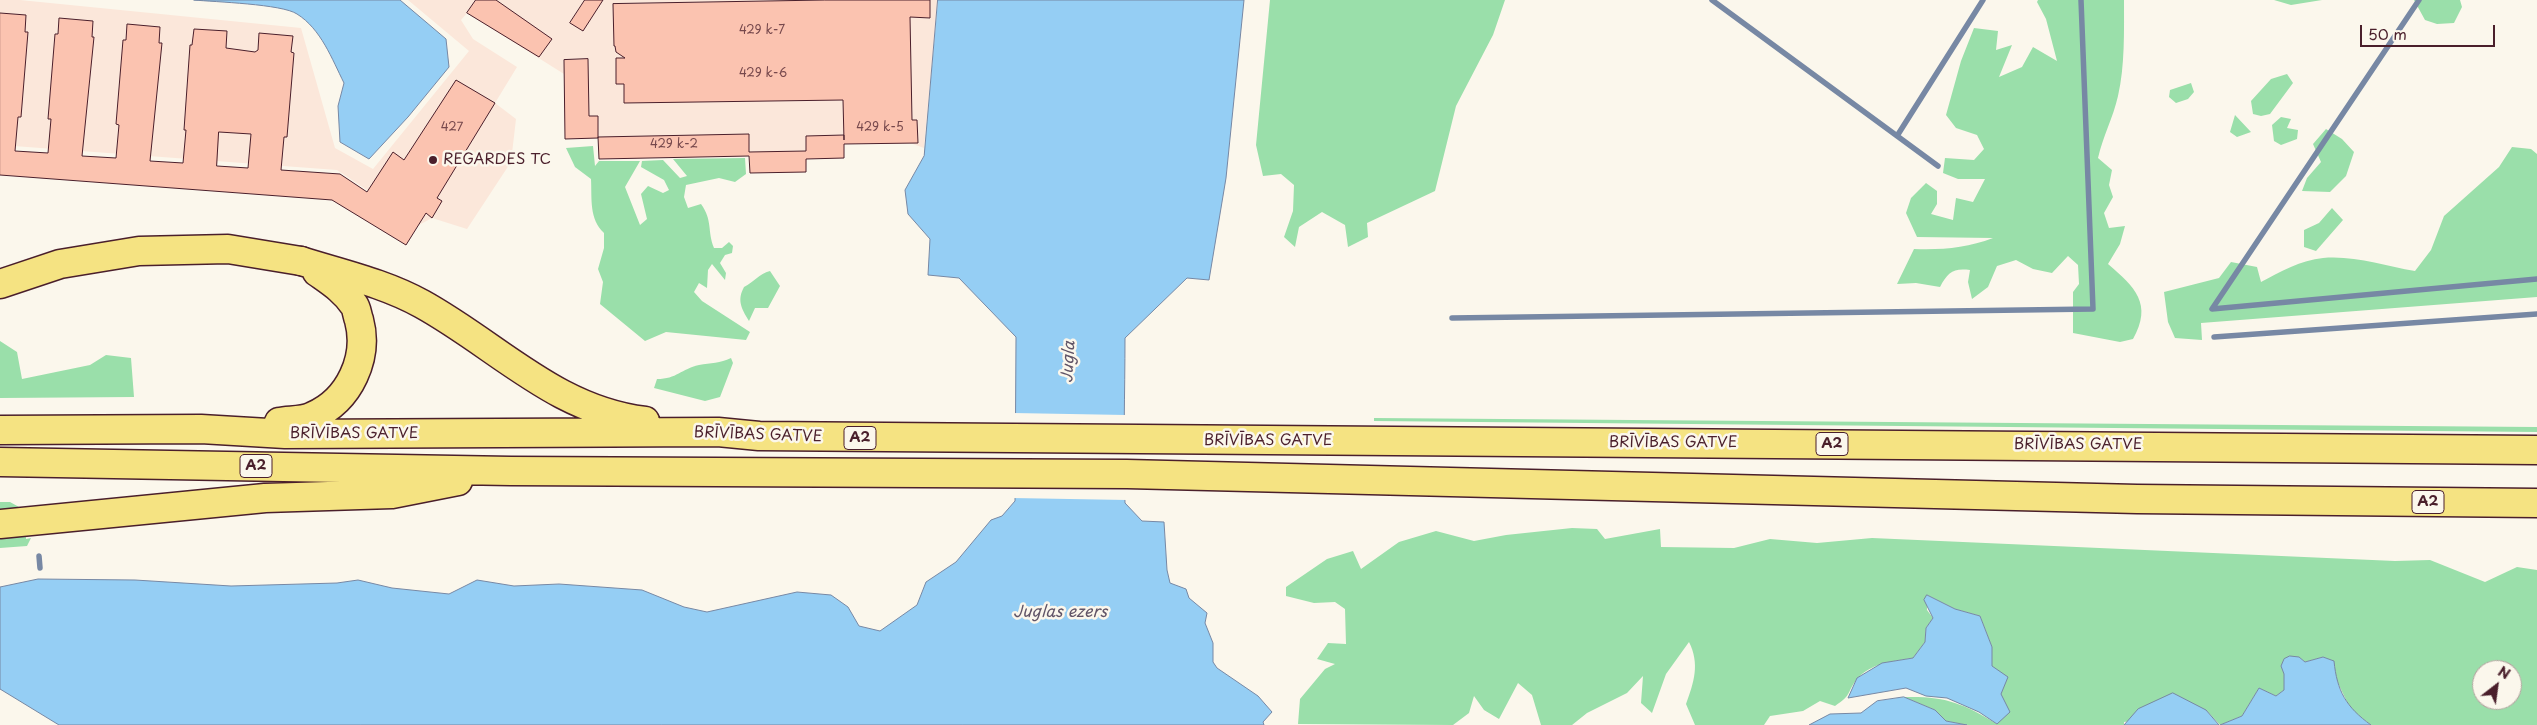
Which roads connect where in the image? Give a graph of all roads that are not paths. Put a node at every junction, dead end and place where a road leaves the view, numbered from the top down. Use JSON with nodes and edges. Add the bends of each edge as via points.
{"nodes":[{"id":1,"x":301,"y":261,"type":"junction"},
{"id":2,"x":0,"y":284,"type":"edge"},
{"id":3,"x":201,"y":429,"type":"junction"},
{"id":4,"x":0,"y":430,"type":"edge"},
{"id":5,"x":718,"y":432,"type":"junction"},
{"id":6,"x":2537,"y":450,"type":"edge"},
{"id":7,"x":0,"y":462,"type":"edge"},
{"id":8,"x":511,"y":471,"type":"junction"},
{"id":9,"x":2537,"y":503,"type":"edge"},
{"id":10,"x":0,"y":524,"type":"edge"}],
"edges":[{"from":1,"to":2,"type":"main road","via":[[228,250],[139,251],[60,264]]},
{"from":1,"to":3,"type":"main road","via":[[340,287],[355,307],[362,333],[361,361],[350,384],[335,402],[313,417],[271,423],[239,422]]},
{"from":1,"to":5,"type":"main road","via":[[388,287],[467,331],[532,378],[607,413]]},
{"from":3,"to":4,"type":"main road","name":"BRĪVĪBAS GATVE","number":"A2"},
{"from":3,"to":5,"type":"main road","name":"BRĪVĪBAS GATVE","number":"A2","via":[[285,434]]},
{"from":5,"to":6,"type":"main road","name":"BRĪVĪBAS GATVE","number":"A2","via":[[759,436],[1128,441]]},
{"from":7,"to":8,"type":"main road","number":"A2"},
{"from":8,"to":9,"type":"main road","number":"A2","via":[[1127,474],[2137,499]]},
{"from":8,"to":10,"type":"main road","via":[[392,494],[265,498]]}]}
